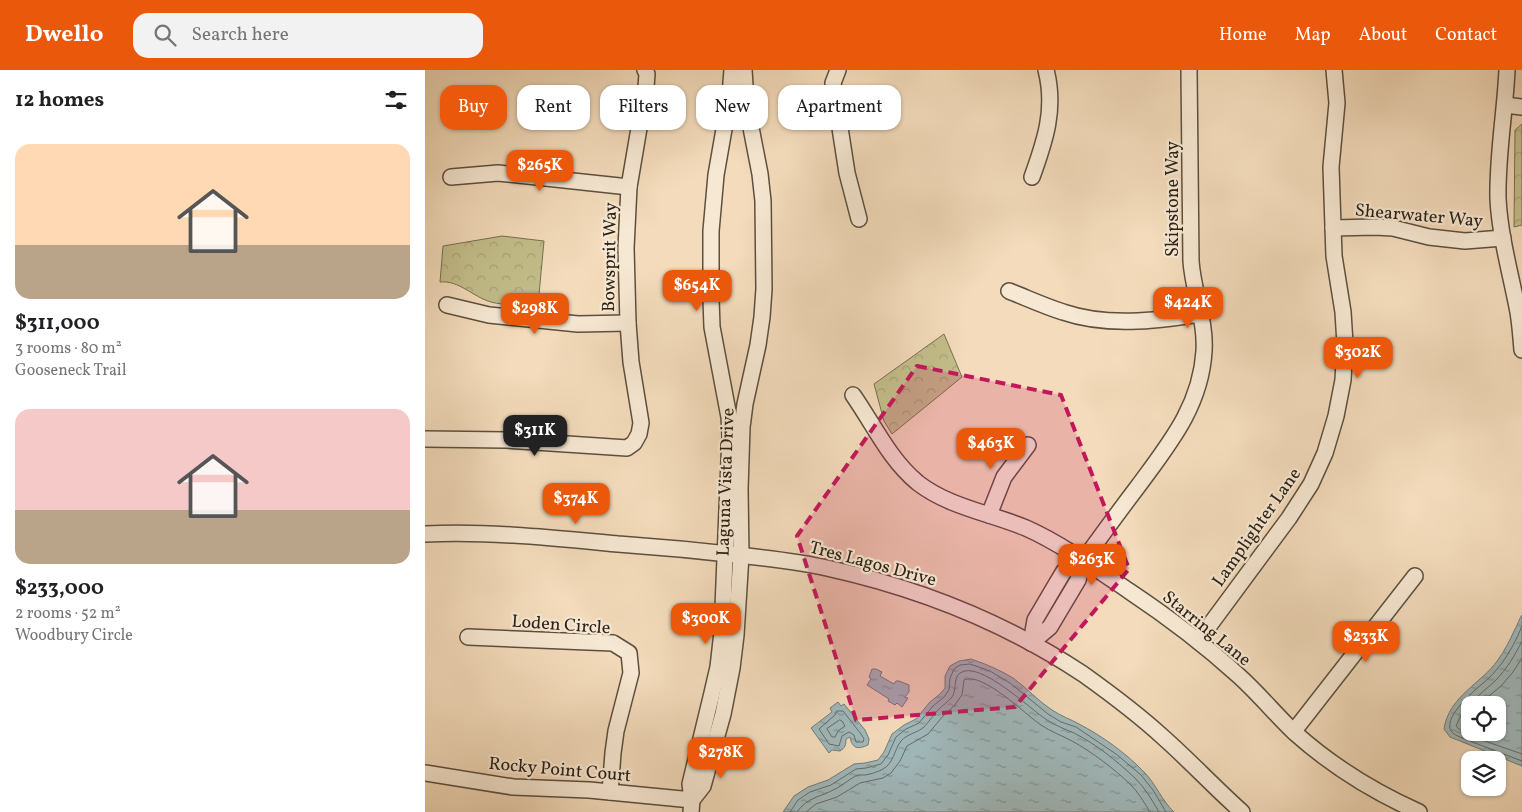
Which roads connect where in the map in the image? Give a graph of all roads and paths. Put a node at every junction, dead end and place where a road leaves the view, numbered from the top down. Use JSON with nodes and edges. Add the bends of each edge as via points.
{"nodes":[{"id":1,"x":645,"y":70,"type":"edge"},
{"id":2,"x":732,"y":70,"type":"edge"},
{"id":3,"x":744,"y":70,"type":"edge"},
{"id":4,"x":838,"y":70,"type":"edge"},
{"id":5,"x":1046,"y":70,"type":"edge"},
{"id":6,"x":1189,"y":70,"type":"edge"},
{"id":7,"x":1334,"y":70,"type":"edge"},
{"id":8,"x":1507,"y":70,"type":"edge"},
{"id":9,"x":1505,"y":105,"type":"junction"},
{"id":10,"x":1522,"y":107,"type":"edge"},
{"id":11,"x":451,"y":177,"type":"dead end"},
{"id":12,"x":1032,"y":178,"type":"dead end"},
{"id":13,"x":629,"y":187,"type":"junction"},
{"id":14,"x":859,"y":219,"type":"dead end"},
{"id":15,"x":1333,"y":228,"type":"junction"},
{"id":16,"x":1503,"y":238,"type":"junction"},
{"id":17,"x":1009,"y":290,"type":"dead end"},
{"id":18,"x":447,"y":305,"type":"dead end"},
{"id":19,"x":1200,"y":314,"type":"junction"},
{"id":20,"x":627,"y":323,"type":"junction"},
{"id":21,"x":1522,"y":350,"type":"edge"},
{"id":22,"x":853,"y":395,"type":"dead end"},
{"id":23,"x":425,"y":439,"type":"edge"},
{"id":24,"x":1028,"y":445,"type":"dead end"},
{"id":25,"x":989,"y":515,"type":"junction"},
{"id":26,"x":425,"y":534,"type":"edge"},
{"id":27,"x":734,"y":554,"type":"junction"},
{"id":28,"x":1083,"y":561,"type":"junction"},
{"id":29,"x":1415,"y":576,"type":"dead end"},
{"id":30,"x":469,"y":637,"type":"dead end"},
{"id":31,"x":1198,"y":641,"type":"junction"},
{"id":32,"x":1031,"y":643,"type":"junction"},
{"id":33,"x":1294,"y":731,"type":"junction"},
{"id":34,"x":425,"y":773,"type":"edge"},
{"id":35,"x":610,"y":792,"type":"junction"},
{"id":36,"x":692,"y":806,"type":"edge"},
{"id":37,"x":1242,"y":812,"type":"edge"},
{"id":38,"x":1419,"y":812,"type":"edge"}],
"edges":[{"from":1,"to":13,"type":"street","name":"Bowsprit Way","via":[[646,87]]},
{"from":2,"to":27,"type":"street","name":"Laguna Vista Drive","via":[[716,175],[711,230],[711,299],[729,417]]},
{"from":3,"to":27,"type":"street","name":"Laguna Vista Drive","via":[[746,102],[760,174],[764,249],[762,317],[742,427]]},
{"from":4,"to":14,"type":"street","via":[[833,83],[847,173]]},
{"from":5,"to":12,"type":"street","via":[[1049,120]]},
{"from":6,"to":19,"type":"street","name":"Skipstone Way","via":[[1191,261]]},
{"from":7,"to":15,"type":"street","name":"Lamplighter Lane","via":[[1337,103],[1331,167]]},
{"from":8,"to":9,"type":"street"},
{"from":9,"to":10,"type":"street"},
{"from":9,"to":16,"type":"street","via":[[1498,199]]},
{"from":11,"to":13,"type":"street","via":[[498,173]]},
{"from":13,"to":20,"type":"street","name":"Bowsprit Way"},
{"from":15,"to":16,"type":"street","name":"Shearwater Way","via":[[1393,228],[1429,238],[1465,241]]},
{"from":15,"to":31,"type":"street","name":"Lamplighter Lane","via":[[1345,344],[1341,389],[1325,453],[1311,484],[1289,518]]},
{"from":16,"to":21,"type":"street"},
{"from":17,"to":19,"type":"street","via":[[1063,313],[1088,318],[1153,321]]},
{"from":18,"to":20,"type":"street","via":[[489,315],[578,324]]},
{"from":19,"to":28,"type":"street","name":"Skipstone Way","via":[[1204,349],[1202,372],[1188,412],[1175,437]]},
{"from":20,"to":23,"type":"street","name":"Bowsprit Way","via":[[641,423],[634,443],[627,448],[506,440]]},
{"from":22,"to":25,"type":"street","name":"Starring Lane","via":[[890,453],[920,484],[959,505]]},
{"from":24,"to":25,"type":"street","via":[[1004,477]]},
{"from":25,"to":28,"type":"street","name":"Starring Lane","via":[[1026,528]]},
{"from":26,"to":27,"type":"street","name":"Tres Lagos Drive","via":[[500,534]]},
{"from":27,"to":32,"type":"street","name":"Tres Lagos Drive","via":[[827,567],[892,585],[973,614]]},
{"from":27,"to":36,"type":"street","name":"Laguna Vista Drive","via":[[713,693],[690,784]]},
{"from":28,"to":31,"type":"street","name":"Starring Lane"},
{"from":28,"to":32,"type":"street","name":"Skipstone Way","via":[[1078,580],[1050,627]]},
{"from":29,"to":33,"type":"street"},
{"from":30,"to":35,"type":"street","name":"Loden Circle","via":[[613,643],[629,653],[631,673],[616,731]]},
{"from":31,"to":33,"type":"street","name":"Starring Lane","via":[[1239,676]]},
{"from":32,"to":37,"type":"street","name":"Tres Lagos Drive","via":[[1137,714]]},
{"from":33,"to":38,"type":"street","name":"Starring Lane","via":[[1355,779]]},
{"from":34,"to":35,"type":"street","name":"Rocky Point Court","via":[[513,787]]},
{"from":35,"to":36,"type":"street","name":"Rocky Point Court"}]}
